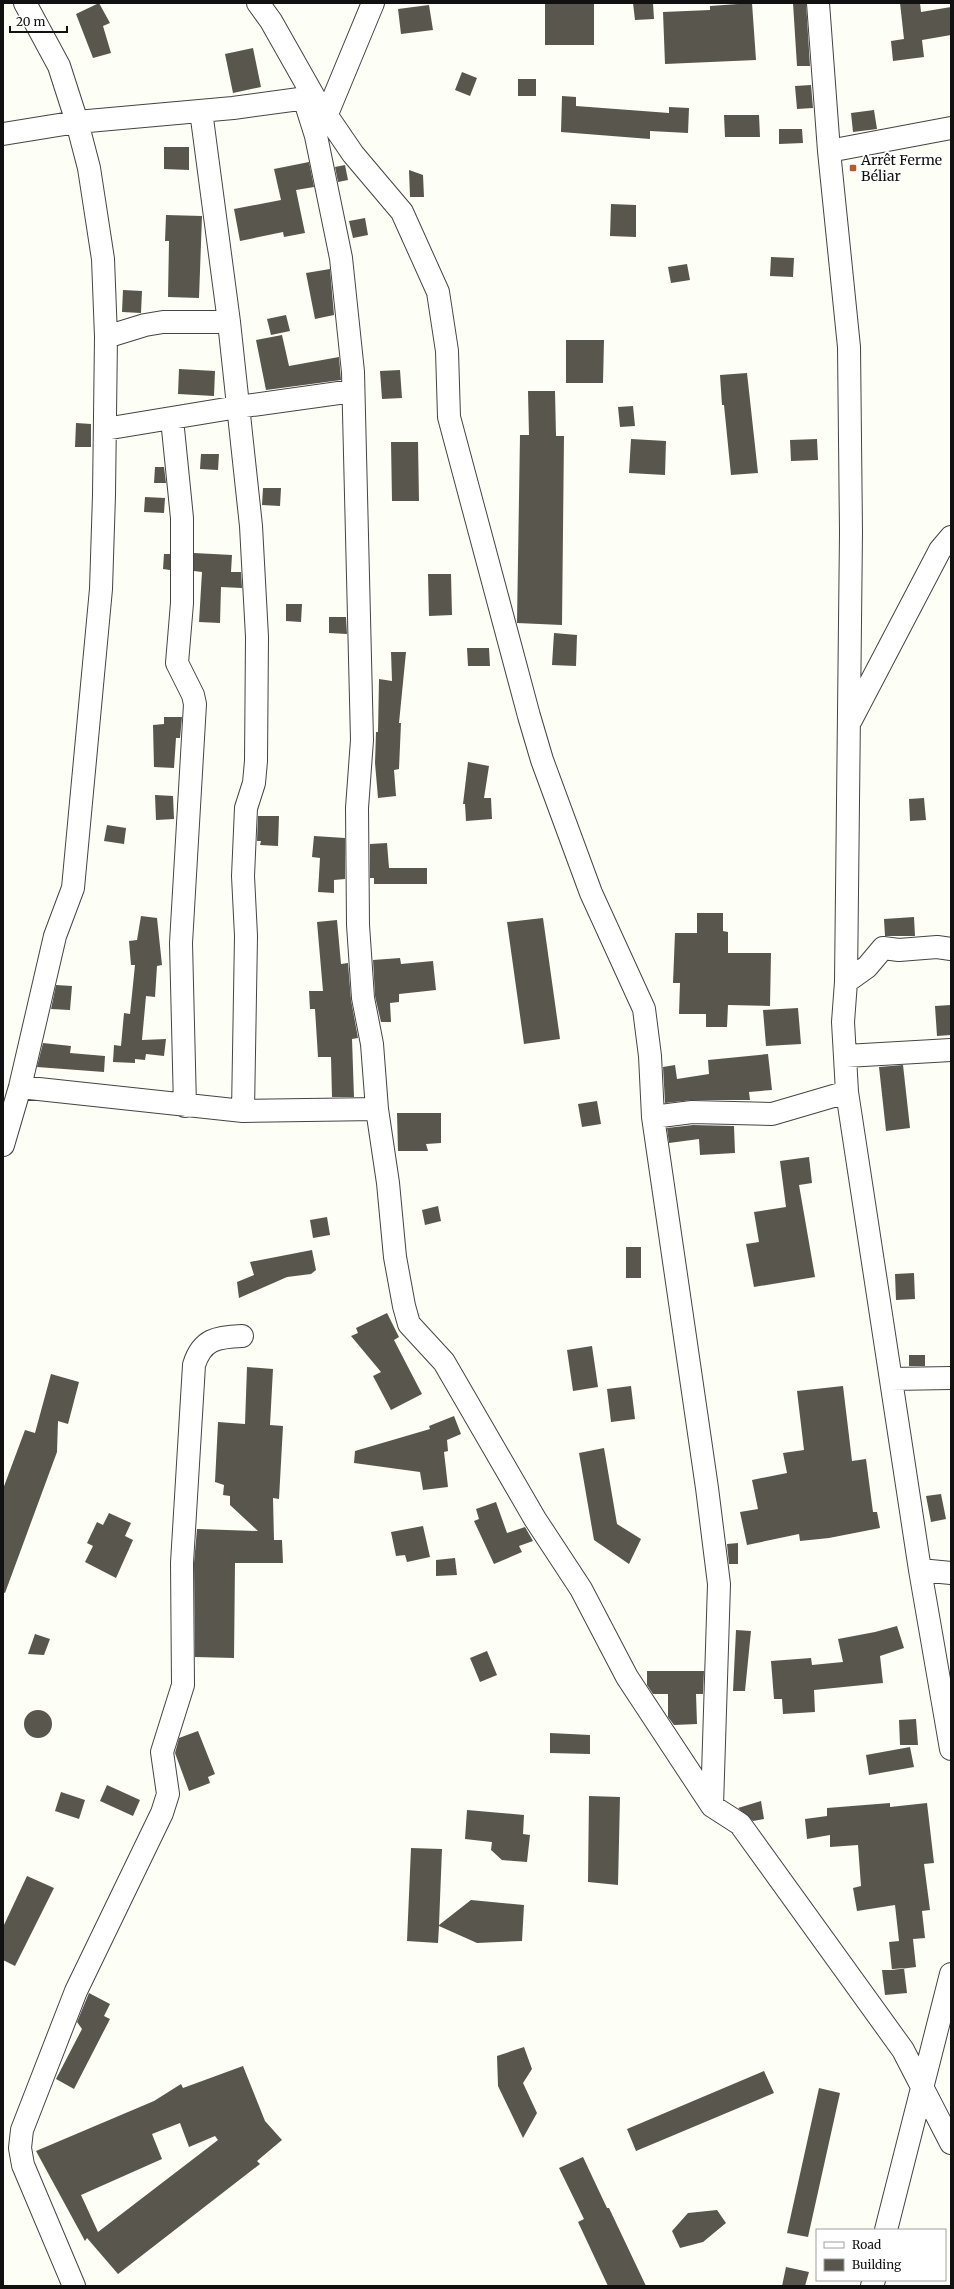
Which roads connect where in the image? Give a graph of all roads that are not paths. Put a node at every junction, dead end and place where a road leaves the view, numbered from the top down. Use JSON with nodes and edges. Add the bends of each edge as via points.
{"nodes":[{"id":1,"x":25,"y":3,"type":"edge"},
{"id":2,"x":258,"y":3,"type":"edge"},
{"id":3,"x":373,"y":3,"type":"edge"},
{"id":4,"x":818,"y":3,"type":"edge"},
{"id":5,"x":315,"y":103,"type":"junction"},
{"id":6,"x":201,"y":111,"type":"junction"},
{"id":7,"x":78,"y":122,"type":"junction"},
{"id":8,"x":951,"y":128,"type":"edge"},
{"id":9,"x":3,"y":134,"type":"edge"},
{"id":10,"x":829,"y":151,"type":"junction"},
{"id":11,"x":229,"y":322,"type":"junction"},
{"id":12,"x":106,"y":337,"type":"junction"},
{"id":13,"x":354,"y":391,"type":"junction"},
{"id":14,"x":238,"y":407,"type":"junction"},
{"id":15,"x":172,"y":418,"type":"junction"},
{"id":16,"x":105,"y":430,"type":"junction"},
{"id":17,"x":951,"y":537,"type":"edge"},
{"id":18,"x":848,"y":724,"type":"junction"},
{"id":19,"x":951,"y":949,"type":"edge"},
{"id":20,"x":846,"y":982,"type":"junction"},
{"id":21,"x":951,"y":1050,"type":"edge"},
{"id":22,"x":846,"y":1056,"type":"junction"},
{"id":23,"x":20,"y":1087,"type":"junction"},
{"id":24,"x":847,"y":1092,"type":"junction"},
{"id":25,"x":185,"y":1106,"type":"junction"},
{"id":26,"x":377,"y":1109,"type":"junction"},
{"id":27,"x":243,"y":1111,"type":"junction"},
{"id":28,"x":653,"y":1117,"type":"junction"},
{"id":29,"x":3,"y":1145,"type":"edge"},
{"id":30,"x":242,"y":1336,"type":"dead end"},
{"id":31,"x":951,"y":1378,"type":"edge"},
{"id":32,"x":891,"y":1379,"type":"junction"},
{"id":33,"x":920,"y":1570,"type":"junction"},
{"id":34,"x":951,"y":1573,"type":"edge"},
{"id":35,"x":951,"y":1750,"type":"edge"},
{"id":36,"x":712,"y":1806,"type":"junction"},
{"id":37,"x":951,"y":1974,"type":"edge"},
{"id":38,"x":923,"y":2087,"type":"junction"},
{"id":39,"x":951,"y":2143,"type":"edge"},
{"id":40,"x":886,"y":2229,"type":"edge"},
{"id":41,"x":74,"y":2286,"type":"edge"}],
"edges":[{"from":1,"to":7,"type":"street","via":[[59,66]]},
{"from":2,"to":5,"type":"street","via":[[271,21]]},
{"from":3,"to":5,"type":"street"},
{"from":4,"to":10,"type":"street"},
{"from":5,"to":6,"type":"street"},
{"from":5,"to":13,"type":"street","via":[[316,136],[341,258]]},
{"from":5,"to":28,"type":"street","via":[[353,154],[402,212],[438,292],[447,351],[449,417],[542,760],[591,893],[644,1009],[650,1056]]},
{"from":6,"to":7,"type":"street"},
{"from":6,"to":11,"type":"street"},
{"from":7,"to":9,"type":"street"},
{"from":7,"to":12,"type":"street","via":[[89,168],[103,259]]},
{"from":8,"to":10,"type":"street"},
{"from":10,"to":18,"type":"street","via":[[849,347],[851,532]]},
{"from":11,"to":12,"type":"street","via":[[163,322]]},
{"from":11,"to":14,"type":"street"},
{"from":12,"to":16,"type":"street"},
{"from":13,"to":14,"type":"street"},
{"from":13,"to":26,"type":"street","via":[[362,740],[357,808],[358,925],[363,998],[372,1044]]},
{"from":14,"to":15,"type":"street"},
{"from":14,"to":27,"type":"street","via":[[251,526],[257,637],[256,761],[254,783],[246,808],[243,876],[246,936]]},
{"from":15,"to":16,"type":"street"},
{"from":15,"to":25,"type":"street","via":[[182,518],[182,604],[177,663],[195,704],[180,942]]},
{"from":16,"to":23,"type":"street","via":[[101,589],[73,888],[54,936]]},
{"from":17,"to":18,"type":"street","via":[[940,550]]},
{"from":18,"to":20,"type":"street"},
{"from":19,"to":20,"type":"street","via":[[883,948],[867,967]]},
{"from":20,"to":22,"type":"street"},
{"from":21,"to":22,"type":"street"},
{"from":22,"to":24,"type":"street"},
{"from":23,"to":25,"type":"street"},
{"from":23,"to":29,"type":"street"},
{"from":24,"to":28,"type":"street","via":[[772,1114],[692,1112]]},
{"from":24,"to":32,"type":"street"},
{"from":25,"to":27,"type":"street"},
{"from":26,"to":27,"type":"street"},
{"from":26,"to":36,"type":"street","via":[[396,1257],[409,1324],[444,1362],[535,1519],[581,1589],[627,1677]]},
{"from":28,"to":36,"type":"street","via":[[719,1584]]},
{"from":30,"to":41,"type":"street","via":[[216,1338],[198,1353],[194,1365],[182,1563],[183,1685],[162,1752],[168,1794],[162,1813],[76,1991],[22,2130],[20,2148],[24,2165]]},
{"from":31,"to":32,"type":"street"},
{"from":32,"to":33,"type":"street"},
{"from":33,"to":34,"type":"street"},
{"from":33,"to":35,"type":"street"},
{"from":36,"to":38,"type":"street","via":[[740,1824],[904,2050]]},
{"from":37,"to":38,"type":"street"},
{"from":38,"to":39,"type":"street"},
{"from":38,"to":40,"type":"street"}]}
